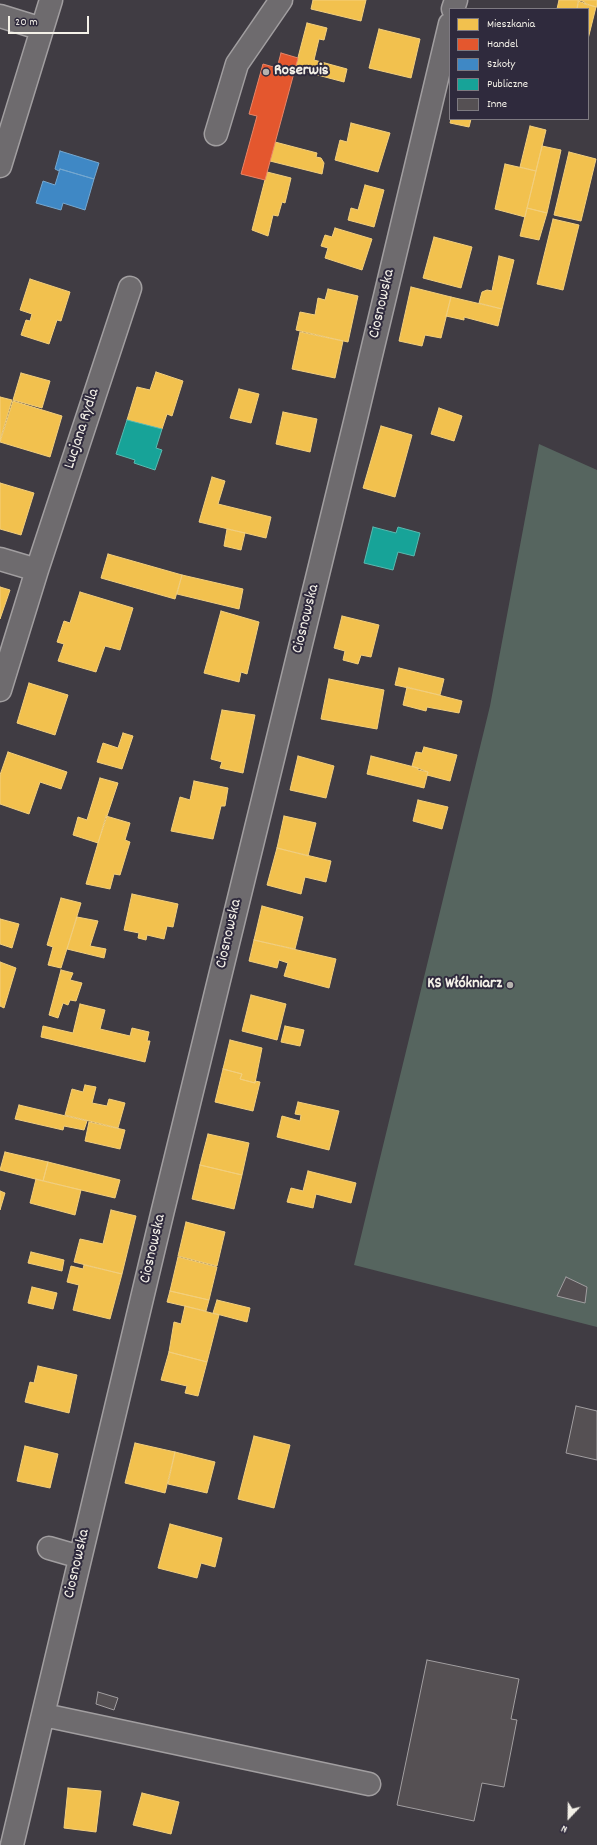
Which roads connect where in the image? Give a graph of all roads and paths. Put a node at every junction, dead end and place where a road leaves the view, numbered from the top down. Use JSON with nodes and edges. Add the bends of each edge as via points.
{"nodes":[{"id":1,"x":51,"y":0,"type":"edge"},
{"id":2,"x":281,"y":0,"type":"edge"},
{"id":3,"x":0,"y":16,"type":"edge"},
{"id":4,"x":449,"y":28,"type":"edge"},
{"id":5,"x":42,"y":29,"type":"junction"},
{"id":6,"x":216,"y":134,"type":"dead end"},
{"id":7,"x":0,"y":166,"type":"edge"},
{"id":8,"x":130,"y":288,"type":"dead end"},
{"id":9,"x":0,"y":559,"type":"edge"},
{"id":10,"x":37,"y":570,"type":"junction"},
{"id":11,"x":0,"y":690,"type":"edge"},
{"id":12,"x":49,"y":1548,"type":"dead end"},
{"id":13,"x":80,"y":1557,"type":"junction"},
{"id":14,"x":44,"y":1715,"type":"junction"},
{"id":15,"x":370,"y":1784,"type":"dead end"},
{"id":16,"x":12,"y":1845,"type":"edge"}],
"edges":[{"from":1,"to":5,"type":"street"},
{"from":2,"to":6,"type":"street","via":[[237,64]]},
{"from":3,"to":5,"type":"street"},
{"from":4,"to":13,"type":"street","name":"Ciosnowska"},
{"from":5,"to":7,"type":"street"},
{"from":8,"to":10,"type":"street","name":"Lucjana Rydla"},
{"from":9,"to":10,"type":"street"},
{"from":10,"to":11,"type":"street","name":"Lucjana Rydla"},
{"from":12,"to":13,"type":"street"},
{"from":13,"to":14,"type":"street","name":"Ciosnowska"},
{"from":14,"to":15,"type":"street"},
{"from":14,"to":16,"type":"street","name":"Ciosnowska"}]}
